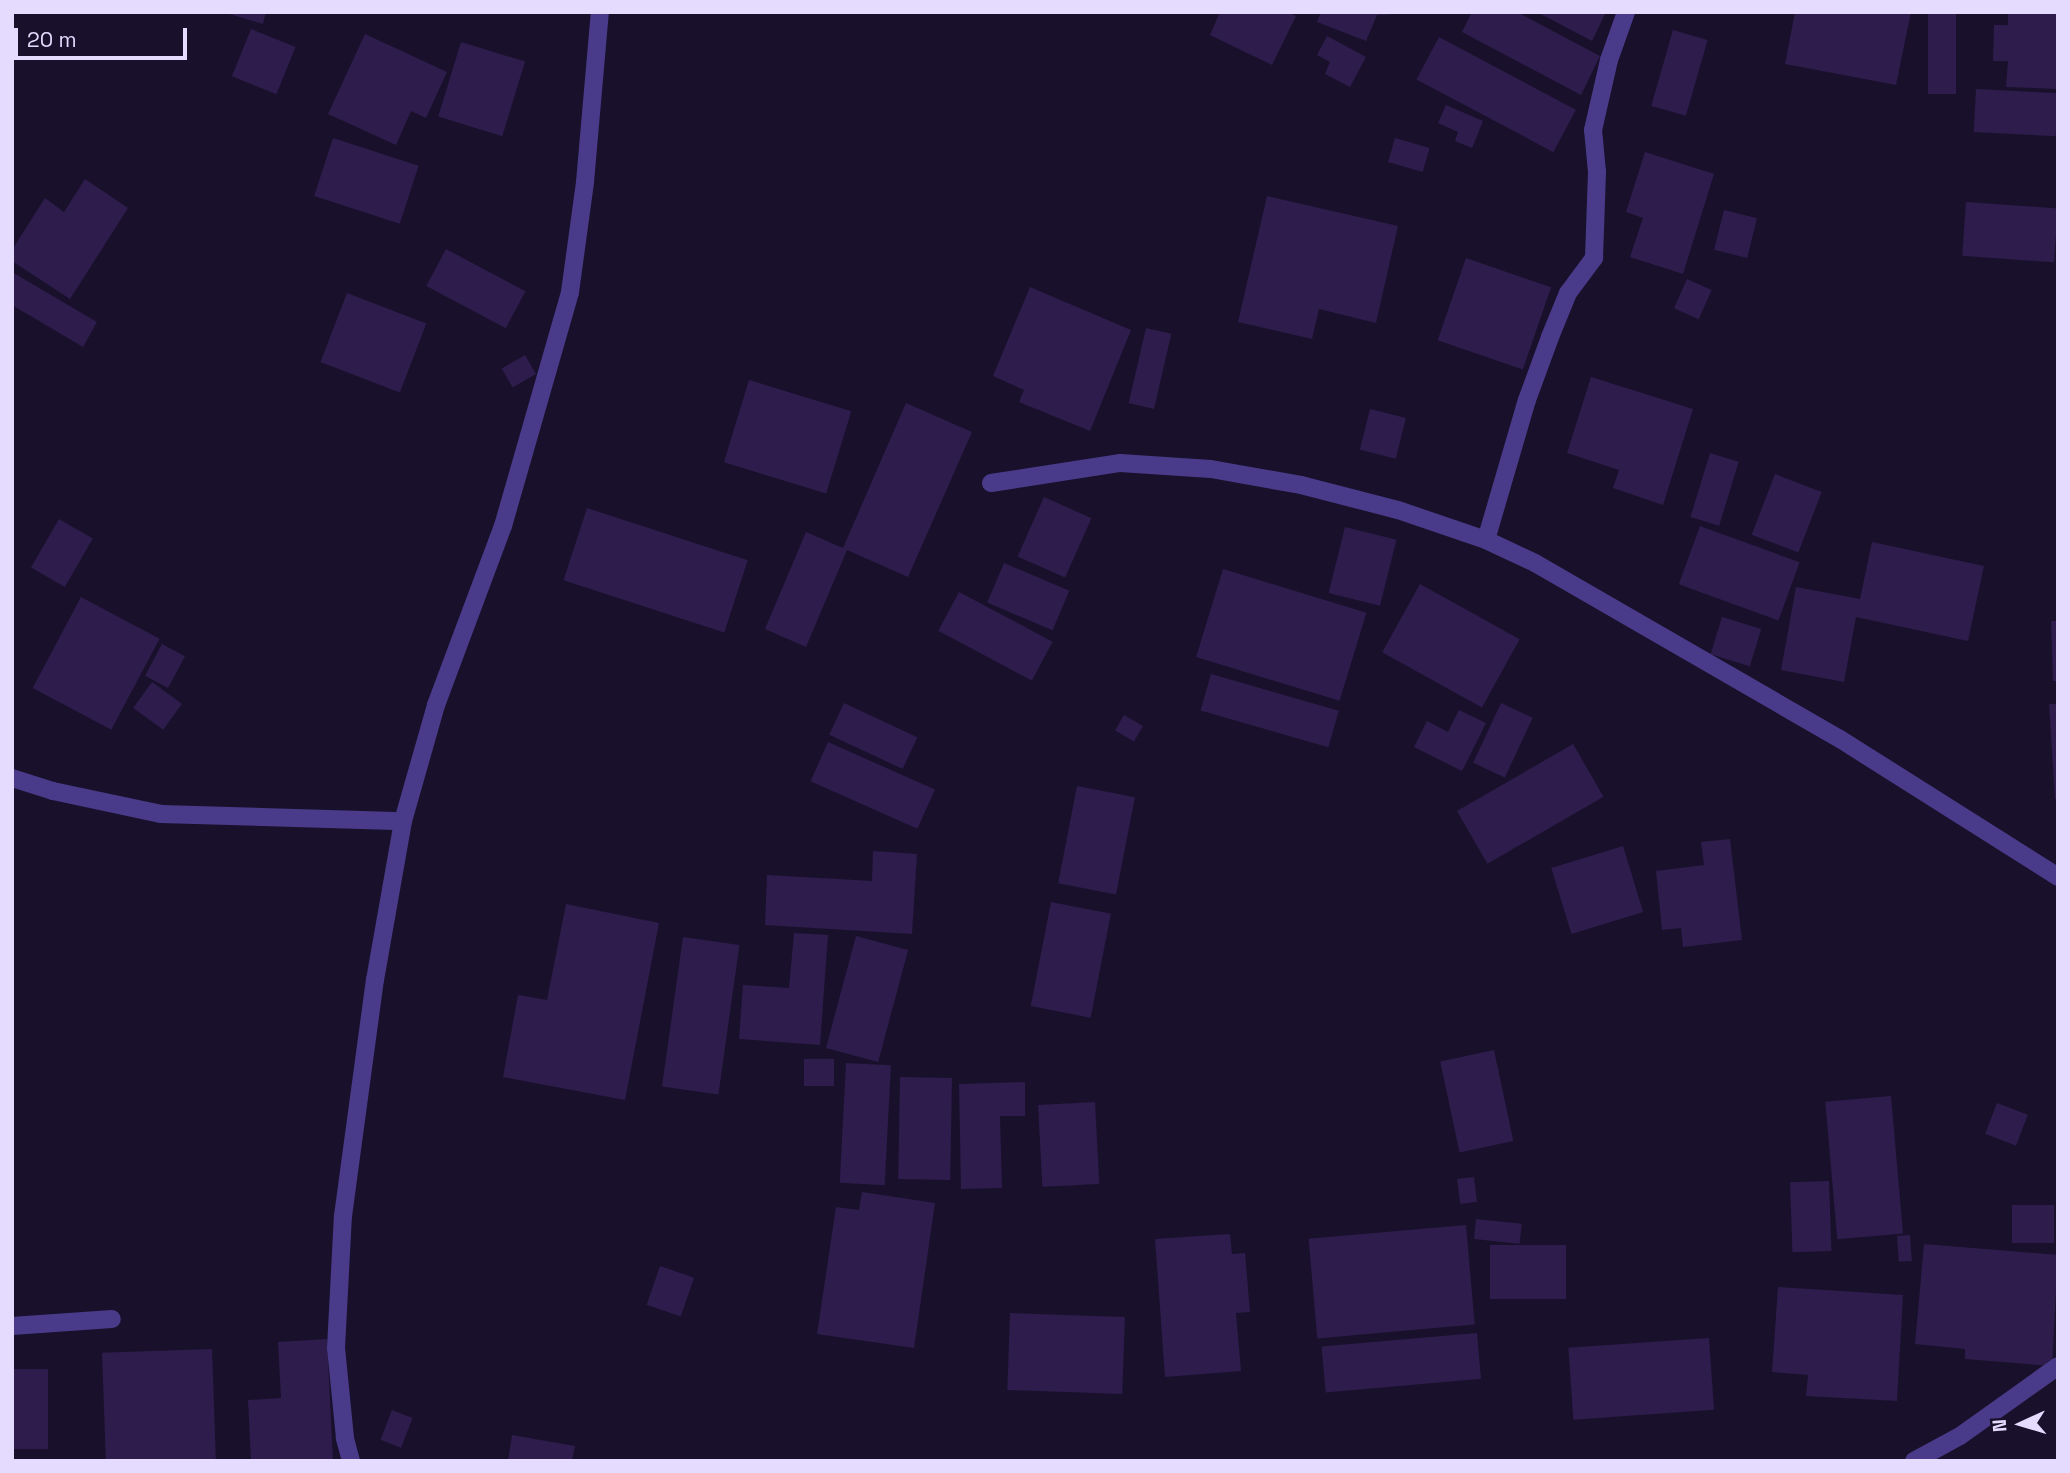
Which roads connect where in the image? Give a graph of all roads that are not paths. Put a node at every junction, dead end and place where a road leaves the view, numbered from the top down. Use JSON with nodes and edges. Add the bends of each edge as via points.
{"nodes":[{"id":1,"x":600,"y":12,"type":"edge"},
{"id":2,"x":1626,"y":12,"type":"edge"},
{"id":3,"x":991,"y":483,"type":"dead end"},
{"id":4,"x":1486,"y":540,"type":"junction"},
{"id":5,"x":12,"y":778,"type":"edge"},
{"id":6,"x":403,"y":821,"type":"junction"},
{"id":7,"x":2058,"y":877,"type":"edge"},
{"id":8,"x":112,"y":1320,"type":"dead end"},
{"id":9,"x":12,"y":1326,"type":"edge"},
{"id":10,"x":2058,"y":1366,"type":"edge"},
{"id":11,"x":351,"y":1461,"type":"edge"},
{"id":12,"x":1914,"y":1461,"type":"edge"}],
"edges":[{"from":1,"to":6,"type":"street","via":[[570,292],[503,526],[436,705]]},
{"from":2,"to":4,"type":"street","via":[[1593,130],[1597,172],[1594,258],[1568,293],[1550,337]]},
{"from":3,"to":4,"type":"street","via":[[1120,463],[1211,469],[1313,488]]},
{"from":4,"to":7,"type":"street","via":[[1840,739]]},
{"from":5,"to":6,"type":"street","via":[[161,814]]},
{"from":6,"to":11,"type":"street","via":[[375,980],[343,1216],[336,1348]]},
{"from":8,"to":9,"type":"street"},
{"from":10,"to":12,"type":"street","via":[[1960,1437]]}]}
